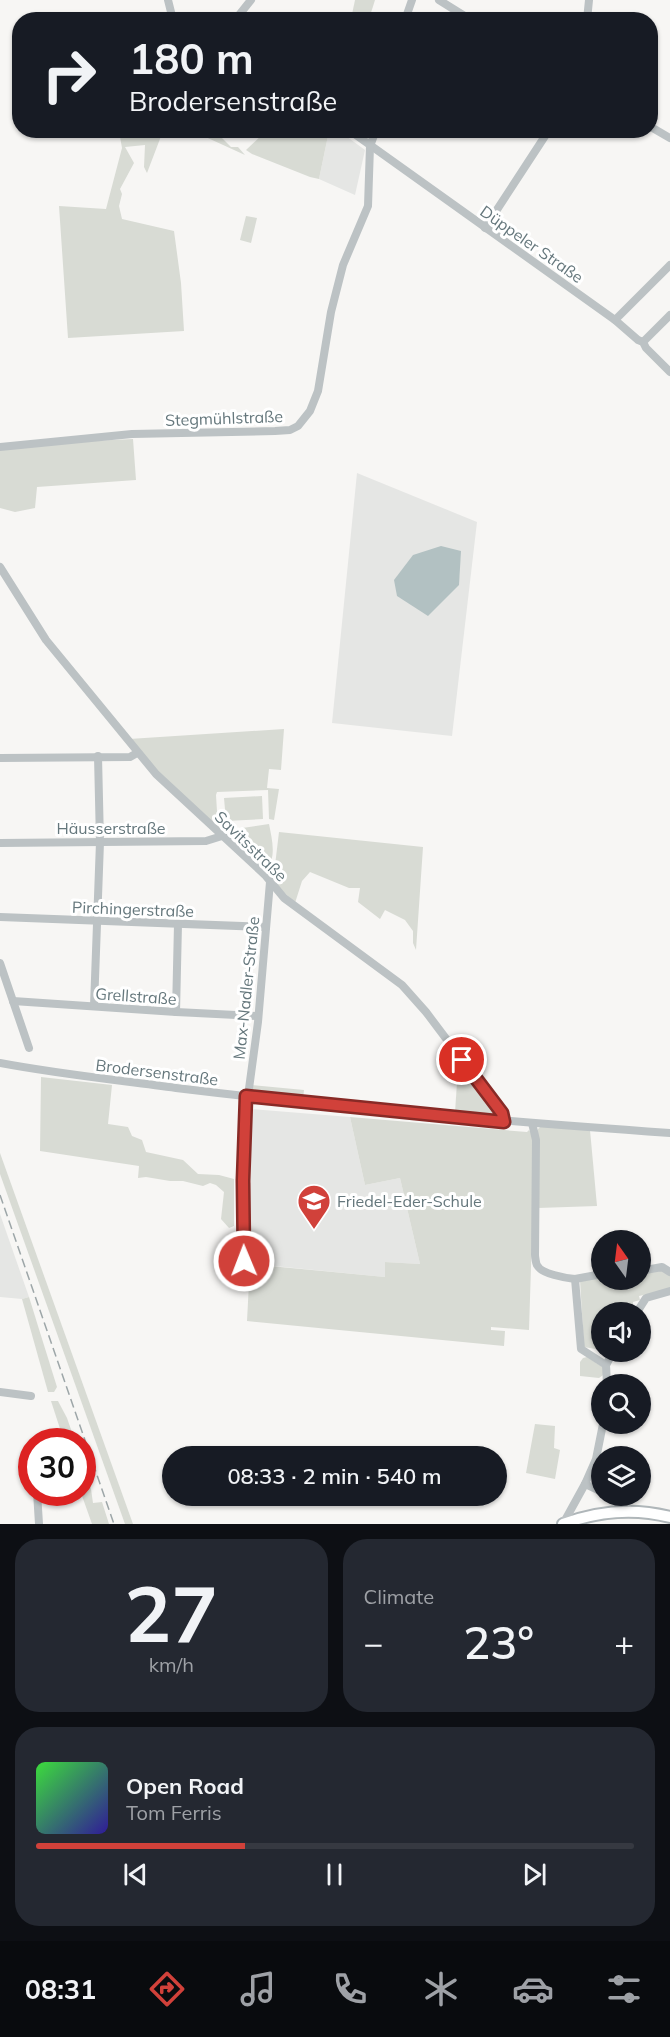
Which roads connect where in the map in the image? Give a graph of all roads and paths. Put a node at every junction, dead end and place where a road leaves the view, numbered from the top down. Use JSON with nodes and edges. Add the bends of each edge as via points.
{"nodes":[{"id":1,"x":439,"y":0,"type":"edge"},
{"id":2,"x":458,"y":12,"type":"edge"},
{"id":3,"x":360,"y":138,"type":"edge"},
{"id":4,"x":373,"y":138,"type":"edge"},
{"id":5,"x":544,"y":138,"type":"edge"},
{"id":6,"x":370,"y":146,"type":"junction"},
{"id":7,"x":485,"y":228,"type":"junction"},
{"id":8,"x":670,"y":265,"type":"edge"},
{"id":9,"x":670,"y":315,"type":"edge"},
{"id":10,"x":615,"y":320,"type":"junction"},
{"id":11,"x":643,"y":342,"type":"junction"},
{"id":12,"x":670,"y":372,"type":"edge"},
{"id":13,"x":0,"y":447,"type":"edge"},
{"id":14,"x":0,"y":567,"type":"edge"},
{"id":15,"x":137,"y":753,"type":"junction"},
{"id":16,"x":98,"y":756,"type":"junction"},
{"id":17,"x":0,"y":758,"type":"edge"},
{"id":18,"x":222,"y":836,"type":"junction"},
{"id":19,"x":100,"y":842,"type":"junction"},
{"id":20,"x":0,"y":843,"type":"edge"},
{"id":21,"x":270,"y":882,"type":"junction"},
{"id":22,"x":0,"y":917,"type":"edge"},
{"id":23,"x":96,"y":921,"type":"junction"},
{"id":24,"x":178,"y":924,"type":"junction"},
{"id":25,"x":266,"y":927,"type":"junction"},
{"id":26,"x":0,"y":963,"type":"edge"},
{"id":27,"x":13,"y":1001,"type":"junction"},
{"id":28,"x":94,"y":1006,"type":"junction"},
{"id":29,"x":176,"y":1012,"type":"junction"},
{"id":30,"x":258,"y":1016,"type":"junction"},
{"id":31,"x":29,"y":1048,"type":"dead end"},
{"id":32,"x":0,"y":1063,"type":"edge"},
{"id":33,"x":247,"y":1096,"type":"junction"},
{"id":34,"x":504,"y":1122,"type":"junction"},
{"id":35,"x":532,"y":1123,"type":"junction"},
{"id":36,"x":670,"y":1133,"type":"edge"},
{"id":37,"x":244,"y":1261,"type":"dead end"},
{"id":38,"x":651,"y":1269,"type":"edge"},
{"id":39,"x":670,"y":1272,"type":"edge"},
{"id":40,"x":591,"y":1276,"type":"edge"},
{"id":41,"x":575,"y":1279,"type":"junction"},
{"id":42,"x":670,"y":1291,"type":"edge"},
{"id":43,"x":643,"y":1302,"type":"edge"},
{"id":44,"x":608,"y":1362,"type":"edge"},
{"id":45,"x":606,"y":1365,"type":"junction"},
{"id":46,"x":606,"y":1374,"type":"edge"},
{"id":47,"x":0,"y":1392,"type":"edge"},
{"id":48,"x":30,"y":1396,"type":"dead end"},
{"id":49,"x":601,"y":1434,"type":"edge"},
{"id":50,"x":585,"y":1484,"type":"junction"},
{"id":51,"x":591,"y":1487,"type":"edge"},
{"id":52,"x":38,"y":1506,"type":"edge"},
{"id":53,"x":625,"y":1506,"type":"edge"},
{"id":54,"x":629,"y":1512,"type":"junction"},
{"id":55,"x":670,"y":1517,"type":"edge"},
{"id":56,"x":39,"y":1524,"type":"edge"},
{"id":57,"x":563,"y":1524,"type":"edge"}],
"edges":[{"from":1,"to":2,"type":"street"},
{"from":3,"to":6,"type":"street","name":"Düppeler Straße"},
{"from":4,"to":6,"type":"street"},
{"from":5,"to":7,"type":"street"},
{"from":6,"to":7,"type":"street","name":"Düppeler Straße"},
{"from":6,"to":13,"type":"street","name":"Stegmühlstraße","via":[[368,206],[343,265],[318,391],[298,426],[275,431],[132,434]]},
{"from":7,"to":10,"type":"street","name":"Düppeler Straße"},
{"from":8,"to":10,"type":"street"},
{"from":9,"to":11,"type":"street"},
{"from":10,"to":11,"type":"street","name":"Düppeler Straße"},
{"from":11,"to":12,"type":"street","name":"Düppeler Straße"},
{"from":14,"to":15,"type":"street","name":"Savitsstraße","via":[[46,640]]},
{"from":15,"to":16,"type":"street"},
{"from":15,"to":18,"type":"street","name":"Savitsstraße"},
{"from":16,"to":17,"type":"street"},
{"from":16,"to":19,"type":"street"},
{"from":18,"to":19,"type":"street","name":"Häusserstraße","via":[[206,841]]},
{"from":18,"to":21,"type":"street","name":"Savitsstraße"},
{"from":19,"to":20,"type":"street","name":"Häusserstraße"},
{"from":19,"to":23,"type":"street"},
{"from":21,"to":25,"type":"street","name":"Max-Nadler-Straße"},
{"from":21,"to":34,"type":"street","name":"Savitsstraße","via":[[303,913],[402,985],[502,1113]]},
{"from":22,"to":23,"type":"street","name":"Pirchingerstraße"},
{"from":23,"to":24,"type":"street","name":"Pirchingerstraße"},
{"from":23,"to":28,"type":"street"},
{"from":24,"to":25,"type":"street","name":"Pirchingerstraße"},
{"from":24,"to":29,"type":"street"},
{"from":25,"to":30,"type":"street","name":"Max-Nadler-Straße"},
{"from":26,"to":27,"type":"street"},
{"from":27,"to":28,"type":"street","name":"Grellstraße"},
{"from":27,"to":31,"type":"street"},
{"from":28,"to":29,"type":"street","name":"Grellstraße"},
{"from":29,"to":30,"type":"street","name":"Grellstraße"},
{"from":30,"to":33,"type":"street","name":"Max-Nadler-Straße"},
{"from":32,"to":33,"type":"street","name":"Brodersenstraße"},
{"from":33,"to":34,"type":"street","name":"Brodersenstraße"},
{"from":33,"to":37,"type":"street","name":"Max-Nadler-Straße"},
{"from":34,"to":35,"type":"street","name":"Brodersenstraße"},
{"from":35,"to":36,"type":"street","name":"Brodersenstraße"},
{"from":35,"to":41,"type":"street","via":[[536,1140],[534,1255],[539,1269]]},
{"from":38,"to":39,"type":"street","via":[[662,1267]]},
{"from":40,"to":41,"type":"street"},
{"from":41,"to":45,"type":"street","via":[[581,1349]]},
{"from":42,"to":43,"type":"street"},
{"from":44,"to":45,"type":"street"},
{"from":45,"to":46,"type":"street"},
{"from":47,"to":48,"type":"street"},
{"from":49,"to":50,"type":"street"},
{"from":50,"to":51,"type":"street"},
{"from":50,"to":57,"type":"street"},
{"from":52,"to":56,"type":"street"},
{"from":53,"to":54,"type":"street"},
{"from":54,"to":55,"type":"street"},
{"from":54,"to":57,"type":"street"}]}
